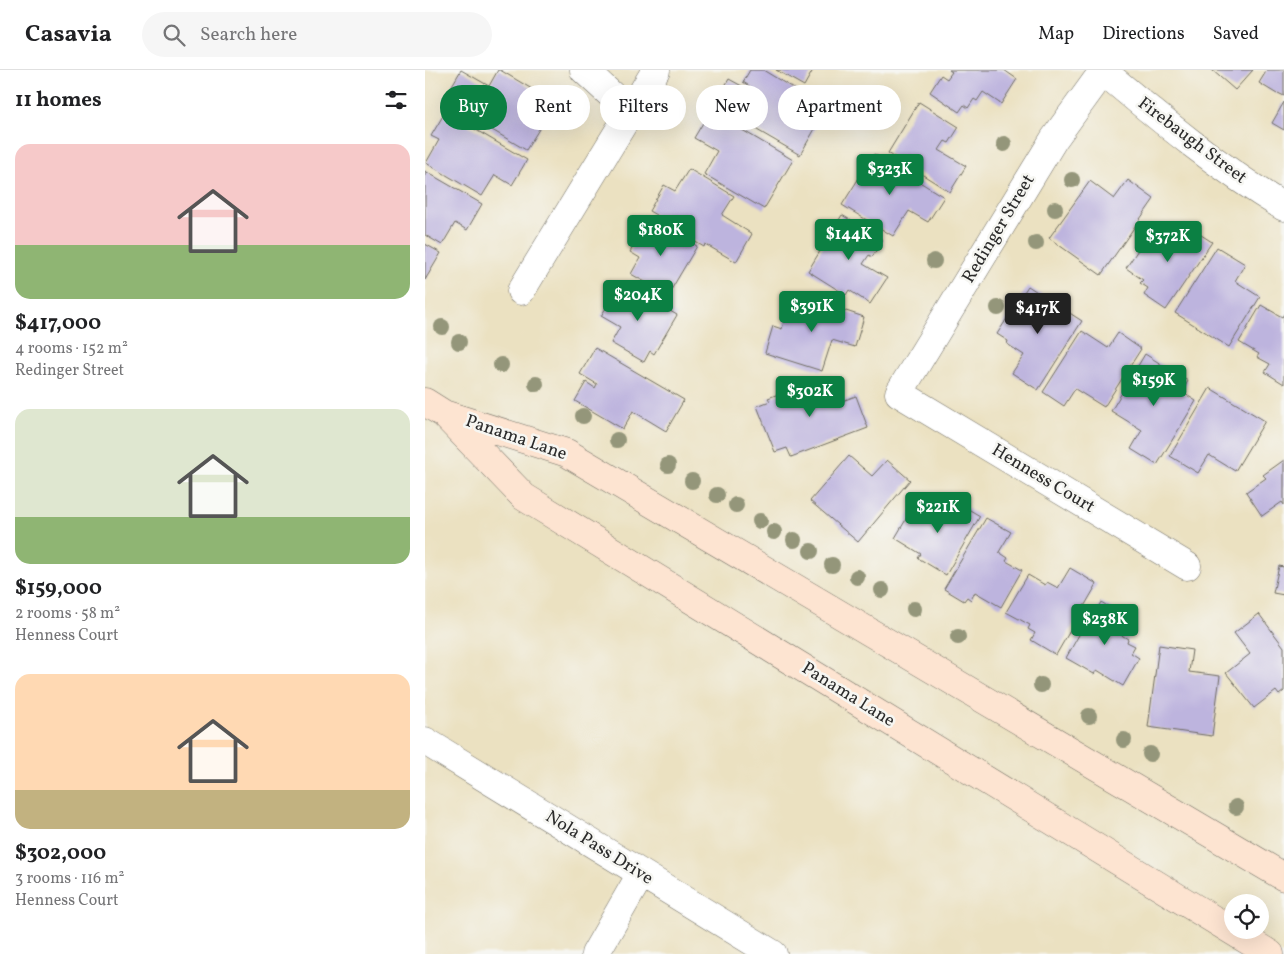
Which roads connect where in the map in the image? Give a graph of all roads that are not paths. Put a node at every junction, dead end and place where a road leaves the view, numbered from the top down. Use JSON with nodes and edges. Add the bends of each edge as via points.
{"nodes":[{"id":1,"x":584,"y":70,"type":"edge"},
{"id":2,"x":656,"y":70,"type":"edge"},
{"id":3,"x":1104,"y":70,"type":"edge"},
{"id":4,"x":600,"y":85,"type":"edge"},
{"id":5,"x":647,"y":85,"type":"edge"},
{"id":6,"x":619,"y":130,"type":"edge"},
{"id":7,"x":1284,"y":207,"type":"edge"},
{"id":8,"x":521,"y":291,"type":"dead end"},
{"id":9,"x":899,"y":393,"type":"joint"},
{"id":10,"x":435,"y":408,"type":"edge"},
{"id":11,"x":1187,"y":566,"type":"dead end"},
{"id":12,"x":426,"y":740,"type":"edge"},
{"id":13,"x":641,"y":874,"type":"junction"},
{"id":14,"x":1284,"y":877,"type":"edge"},
{"id":15,"x":595,"y":954,"type":"edge"},
{"id":16,"x":773,"y":954,"type":"edge"},
{"id":17,"x":1270,"y":954,"type":"edge"}],
"edges":[{"from":1,"to":4,"type":"street"},
{"from":2,"to":5,"type":"street"},
{"from":3,"to":7,"type":"street","name":"Firebaugh Street","via":[[1217,163]]},
{"from":3,"to":9,"type":"street","name":"Redinger Street","via":[[1054,139]]},
{"from":6,"to":8,"type":"street"},
{"from":9,"to":11,"type":"street","name":"Henness Court"},
{"from":10,"to":14,"type":"main road","name":"Panama Lane","via":[[567,453]]},
{"from":10,"to":17,"type":"main road","name":"Panama Lane","via":[[525,497]]},
{"from":12,"to":13,"type":"street","name":"Nola Pass Drive"},
{"from":13,"to":15,"type":"street"},
{"from":13,"to":16,"type":"street","name":"Nola Pass Drive"}]}
